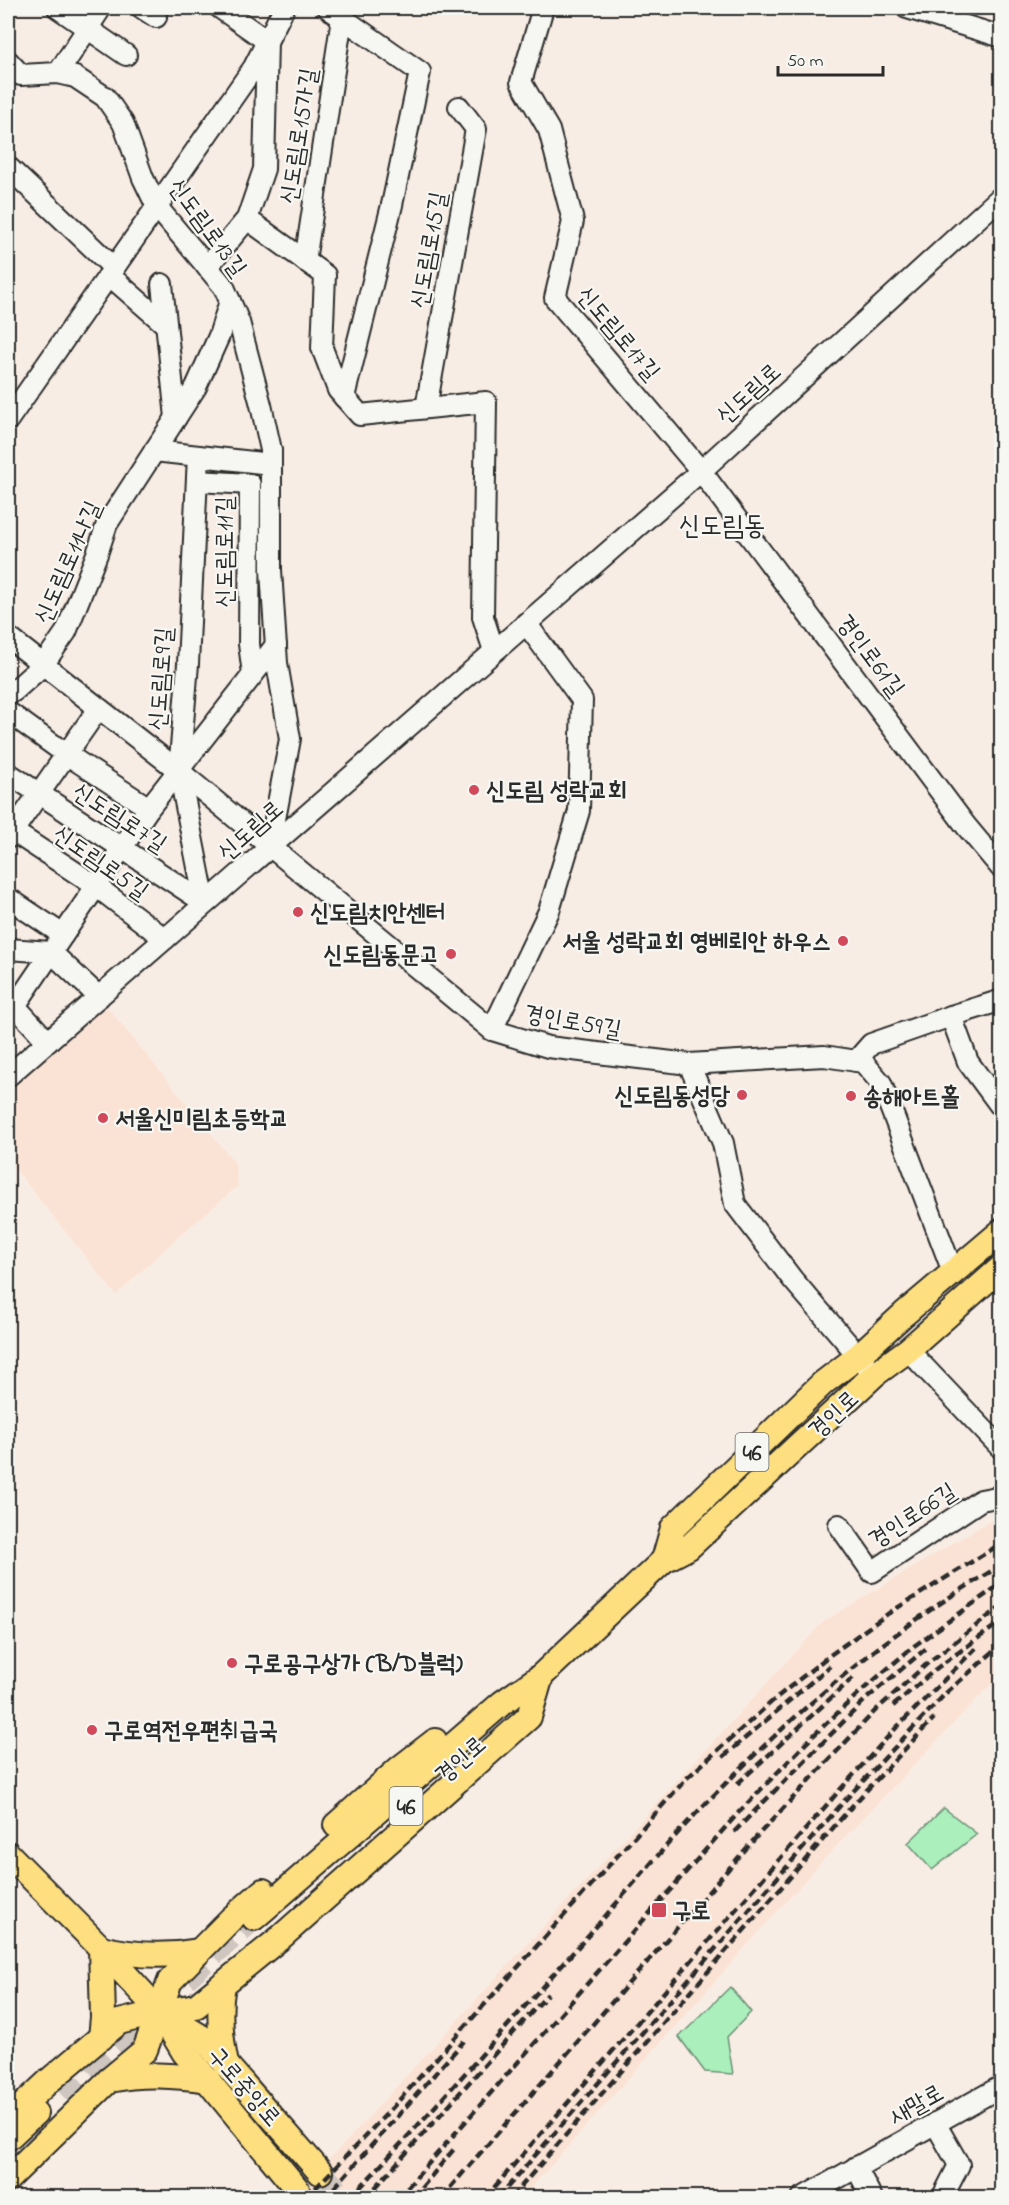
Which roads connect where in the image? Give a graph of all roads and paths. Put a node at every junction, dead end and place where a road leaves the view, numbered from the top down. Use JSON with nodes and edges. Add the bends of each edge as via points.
{"nodes":[{"id":1,"x":58,"y":8,"type":"edge"},
{"id":2,"x":101,"y":8,"type":"edge"},
{"id":3,"x":220,"y":8,"type":"edge"},
{"id":4,"x":284,"y":8,"type":"edge"},
{"id":5,"x":543,"y":8,"type":"edge"},
{"id":6,"x":907,"y":8,"type":"edge"},
{"id":7,"x":335,"y":13,"type":"edge"},
{"id":8,"x":87,"y":28,"type":"junction"},
{"id":9,"x":1002,"y":37,"type":"edge"},
{"id":10,"x":267,"y":41,"type":"junction"},
{"id":11,"x":126,"y":55,"type":"dead end"},
{"id":12,"x":8,"y":61,"type":"edge"},
{"id":13,"x":58,"y":73,"type":"junction"},
{"id":14,"x":459,"y":107,"type":"dead end"},
{"id":15,"x":8,"y":168,"type":"edge"},
{"id":16,"x":1002,"y":196,"type":"edge"},
{"id":17,"x":157,"y":207,"type":"junction"},
{"id":18,"x":247,"y":219,"type":"junction"},
{"id":19,"x":305,"y":261,"type":"junction"},
{"id":20,"x":207,"y":267,"type":"junction"},
{"id":21,"x":111,"y":272,"type":"junction"},
{"id":22,"x":162,"y":284,"type":"dead end"},
{"id":23,"x":230,"y":301,"type":"junction"},
{"id":24,"x":166,"y":325,"type":"junction"},
{"id":25,"x":344,"y":397,"type":"junction"},
{"id":26,"x":426,"y":408,"type":"junction"},
{"id":27,"x":176,"y":418,"type":"junction"},
{"id":28,"x":8,"y":420,"type":"edge"},
{"id":29,"x":154,"y":451,"type":"junction"},
{"id":30,"x":198,"y":456,"type":"junction"},
{"id":31,"x":271,"y":464,"type":"junction"},
{"id":32,"x":701,"y":471,"type":"junction"},
{"id":33,"x":196,"y":481,"type":"junction"},
{"id":34,"x":526,"y":623,"type":"junction"},
{"id":35,"x":8,"y":637,"type":"edge"},
{"id":36,"x":276,"y":645,"type":"junction"},
{"id":37,"x":494,"y":651,"type":"junction"},
{"id":38,"x":43,"y":665,"type":"junction"},
{"id":39,"x":253,"y":674,"type":"junction"},
{"id":40,"x":8,"y":694,"type":"edge"},
{"id":41,"x":98,"y":709,"type":"junction"},
{"id":42,"x":8,"y":712,"type":"edge"},
{"id":43,"x":66,"y":754,"type":"junction"},
{"id":44,"x":179,"y":771,"type":"junction"},
{"id":45,"x":8,"y":773,"type":"edge"},
{"id":46,"x":38,"y":794,"type":"junction"},
{"id":47,"x":149,"y":808,"type":"junction"},
{"id":48,"x":9,"y":832,"type":"edge"},
{"id":49,"x":270,"y":846,"type":"junction"},
{"id":50,"x":121,"y":849,"type":"junction"},
{"id":51,"x":1002,"y":868,"type":"edge"},
{"id":52,"x":96,"y":886,"type":"junction"},
{"id":53,"x":8,"y":898,"type":"edge"},
{"id":54,"x":205,"y":903,"type":"junction"},
{"id":55,"x":63,"y":935,"type":"junction"},
{"id":56,"x":165,"y":939,"type":"junction"},
{"id":57,"x":8,"y":949,"type":"edge"},
{"id":58,"x":51,"y":952,"type":"junction"},
{"id":59,"x":99,"y":997,"type":"junction"},
{"id":60,"x":1002,"y":1000,"type":"edge"},
{"id":61,"x":11,"y":1005,"type":"edge"},
{"id":62,"x":951,"y":1016,"type":"junction"},
{"id":63,"x":492,"y":1030,"type":"junction"},
{"id":64,"x":48,"y":1042,"type":"junction"},
{"id":65,"x":856,"y":1061,"type":"junction"},
{"id":66,"x":689,"y":1064,"type":"junction"},
{"id":67,"x":8,"y":1077,"type":"edge"},
{"id":68,"x":1002,"y":1108,"type":"edge"},
{"id":69,"x":1002,"y":1231,"type":"edge"},
{"id":70,"x":953,"y":1272,"type":"junction"},
{"id":71,"x":1000,"y":1272,"type":"edge"},
{"id":72,"x":908,"y":1350,"type":"junction"},
{"id":73,"x":857,"y":1358,"type":"junction"},
{"id":74,"x":875,"y":1374,"type":"junction"},
{"id":75,"x":1002,"y":1449,"type":"edge"},
{"id":76,"x":1002,"y":1496,"type":"edge"},
{"id":77,"x":839,"y":1525,"type":"dead end"},
{"id":78,"x":664,"y":1560,"type":"junction"},
{"id":79,"x":541,"y":1676,"type":"junction"},
{"id":80,"x":8,"y":1854,"type":"edge"},
{"id":81,"x":258,"y":1924,"type":"tunnel mouth"},
{"id":82,"x":100,"y":1948,"type":"junction"},
{"id":83,"x":199,"y":1951,"type":"junction"},
{"id":84,"x":223,"y":1984,"type":"junction"},
{"id":85,"x":160,"y":2012,"type":"junction"},
{"id":86,"x":101,"y":2038,"type":"junction"},
{"id":87,"x":226,"y":2064,"type":"junction"},
{"id":88,"x":109,"y":2080,"type":"junction"},
{"id":89,"x":208,"y":2080,"type":"junction"},
{"id":90,"x":1002,"y":2086,"type":"edge"},
{"id":91,"x":8,"y":2119,"type":"edge"},
{"id":92,"x":935,"y":2123,"type":"junction"},
{"id":93,"x":8,"y":2138,"type":"edge"},
{"id":94,"x":8,"y":2158,"type":"edge"},
{"id":95,"x":856,"y":2167,"type":"junction"},
{"id":96,"x":320,"y":2172,"type":"tunnel mouth"},
{"id":97,"x":8,"y":2179,"type":"edge"},
{"id":98,"x":297,"y":2189,"type":"dead end"},
{"id":99,"x":802,"y":2198,"type":"edge"},
{"id":100,"x":872,"y":2198,"type":"edge"},
{"id":101,"x":942,"y":2198,"type":"edge"}],
"edges":[{"from":1,"to":8,"type":"street"},
{"from":2,"to":8,"type":"street"},
{"from":3,"to":10,"type":"street"},
{"from":4,"to":10,"type":"street"},
{"from":5,"to":32,"type":"street","name":"신도림로17길","via":[[521,82],[549,130],[573,221],[555,298]]},
{"from":6,"to":9,"type":"street"},
{"from":7,"to":19,"type":"street","name":"신도림로15가길"},
{"from":7,"to":25,"type":"street","via":[[420,72],[393,205]]},
{"from":8,"to":11,"type":"street"},
{"from":8,"to":13,"type":"street"},
{"from":10,"to":17,"type":"street","via":[[254,67]]},
{"from":10,"to":18,"type":"street","via":[[264,169]]},
{"from":12,"to":13,"type":"street","name":"신도림로13길","via":[[21,75]]},
{"from":13,"to":17,"type":"street","name":"신도림로13길","via":[[75,77],[105,97],[123,123]]},
{"from":14,"to":26,"type":"street","name":"신도림로15길","via":[[476,129]]},
{"from":15,"to":21,"type":"street"},
{"from":16,"to":32,"type":"street","name":"신도림로"},
{"from":17,"to":20,"type":"street","name":"신도림로13길"},
{"from":17,"to":21,"type":"street"},
{"from":18,"to":19,"type":"street"},
{"from":18,"to":20,"type":"street"},
{"from":19,"to":25,"type":"street","via":[[325,275],[322,348]]},
{"from":20,"to":23,"type":"street","name":"신도림로13길"},
{"from":21,"to":24,"type":"street"},
{"from":21,"to":28,"type":"street"},
{"from":22,"to":24,"type":"street"},
{"from":23,"to":27,"type":"street","name":"신도림로11나길","via":[[196,387]]},
{"from":23,"to":31,"type":"street","name":"신도림로13길","via":[[261,405]]},
{"from":24,"to":27,"type":"street"},
{"from":25,"to":26,"type":"street","via":[[360,415]]},
{"from":26,"to":37,"type":"street","via":[[486,402],[483,617]]},
{"from":27,"to":29,"type":"street","name":"신도림로11나길"},
{"from":29,"to":30,"type":"street"},
{"from":29,"to":38,"type":"street","name":"신도림로11나길","via":[[107,524],[66,632]]},
{"from":30,"to":31,"type":"street"},
{"from":30,"to":33,"type":"street","name":"신도림로9길"},
{"from":31,"to":36,"type":"street","name":"신도림로13길"},
{"from":32,"to":34,"type":"street","name":"신도림로"},
{"from":32,"to":51,"type":"street","name":"경인로61길","via":[[966,826]]},
{"from":33,"to":39,"type":"street","name":"신도림로11길","via":[[250,484],[249,644]]},
{"from":33,"to":44,"type":"street","name":"신도림로9길"},
{"from":34,"to":37,"type":"street","name":"신도림로"},
{"from":34,"to":63,"type":"street","via":[[582,700],[579,811],[549,911]]},
{"from":35,"to":38,"type":"street"},
{"from":36,"to":39,"type":"street"},
{"from":36,"to":49,"type":"street","name":"신도림로13길","via":[[290,739]]},
{"from":37,"to":49,"type":"street","name":"신도림로"},
{"from":38,"to":40,"type":"street","name":"신도림로11나길"},
{"from":38,"to":41,"type":"street"},
{"from":39,"to":44,"type":"street"},
{"from":41,"to":43,"type":"street"},
{"from":41,"to":44,"type":"street"},
{"from":42,"to":43,"type":"street"},
{"from":43,"to":46,"type":"street"},
{"from":43,"to":47,"type":"street"},
{"from":44,"to":47,"type":"street"},
{"from":44,"to":49,"type":"street"},
{"from":44,"to":54,"type":"street","name":"신도림로9길"},
{"from":45,"to":46,"type":"street","name":"신도림로7길"},
{"from":46,"to":48,"type":"street"},
{"from":46,"to":50,"type":"street","name":"신도림로7길"},
{"from":47,"to":50,"type":"street"},
{"from":48,"to":52,"type":"street","name":"신도림로5길"},
{"from":49,"to":54,"type":"street","name":"신도림로"},
{"from":49,"to":63,"type":"street","name":"경인로59길"},
{"from":50,"to":52,"type":"street"},
{"from":50,"to":54,"type":"street","name":"신도림로7길"},
{"from":52,"to":55,"type":"street"},
{"from":52,"to":56,"type":"street","name":"신도림로5길"},
{"from":53,"to":55,"type":"street"},
{"from":54,"to":56,"type":"street","name":"신도림로"},
{"from":55,"to":58,"type":"street"},
{"from":56,"to":59,"type":"street","name":"신도림로"},
{"from":57,"to":58,"type":"street"},
{"from":58,"to":59,"type":"street"},
{"from":58,"to":61,"type":"street"},
{"from":59,"to":64,"type":"street","name":"신도림로"},
{"from":60,"to":62,"type":"street"},
{"from":61,"to":64,"type":"street"},
{"from":62,"to":65,"type":"street","via":[[871,1044]]},
{"from":62,"to":68,"type":"street","via":[[968,1062]]},
{"from":63,"to":66,"type":"street","name":"경인로59길","via":[[548,1047]]},
{"from":64,"to":67,"type":"street","name":"신도림로"},
{"from":65,"to":66,"type":"street","via":[[824,1056]]},
{"from":65,"to":70,"type":"street","via":[[863,1062],[881,1083]]},
{"from":66,"to":73,"type":"street","via":[[723,1143],[735,1204]]},
{"from":69,"to":70,"type":"main road","name":"경인로","number":"46"},
{"from":70,"to":73,"type":"main road","name":"경인로","number":"46"},
{"from":71,"to":72,"type":"main road","name":"경인로","number":"46"},
{"from":72,"to":74,"type":"main road","name":"경인로","number":"46"},
{"from":72,"to":75,"type":"street"},
{"from":73,"to":74,"type":"street"},
{"from":73,"to":78,"type":"main road","name":"경인로","number":"46","via":[[824,1383],[673,1528]]},
{"from":74,"to":78,"type":"main road","name":"경인로","number":"46","via":[[689,1547]]},
{"from":76,"to":77,"type":"street","name":"경인로66길","via":[[981,1500],[872,1572]]},
{"from":78,"to":79,"type":"main road","name":"경인로","number":"46"},
{"from":79,"to":81,"type":"main road","name":"경인로","number":"46","via":[[510,1716]]},
{"from":79,"to":83,"type":"main road","via":[[494,1697],[400,1768]]},
{"from":79,"to":84,"type":"main road","via":[[529,1718]]},
{"from":80,"to":82,"type":"main road","name":"구로중앙로"},
{"from":82,"to":83,"type":"main road","via":[[173,1956]]},
{"from":82,"to":85,"type":"main road","name":"구로중앙로"},
{"from":82,"to":86,"type":"main road"},
{"from":83,"to":85,"type":"main road","via":[[170,1981]]},
{"from":84,"to":85,"type":"main road","via":[[196,2006]]},
{"from":84,"to":87,"type":"main road","via":[[220,2032]]},
{"from":85,"to":86,"type":"main road","via":[[119,2022]]},
{"from":85,"to":87,"type":"main road","name":"구로중앙로","via":[[203,2038]]},
{"from":85,"to":88,"type":"main road","via":[[145,2050]]},
{"from":85,"to":89,"type":"main road","name":"구로중앙로","via":[[184,2052]]},
{"from":86,"to":91,"type":"main road"},
{"from":87,"to":96,"type":"main road","name":"구로중앙로"},
{"from":88,"to":89,"type":"main road","via":[[150,2074]]},
{"from":88,"to":97,"type":"main road"},
{"from":89,"to":98,"type":"main road","name":"구로중앙로"},
{"from":90,"to":92,"type":"street","name":"새말로"},
{"from":92,"to":95,"type":"street","name":"새말로"},
{"from":92,"to":101,"type":"street","via":[[959,2165]]},
{"from":93,"to":94,"type":"main road","via":[[64,2097]]},
{"from":95,"to":99,"type":"street","name":"새말로"},
{"from":95,"to":100,"type":"street"}]}
